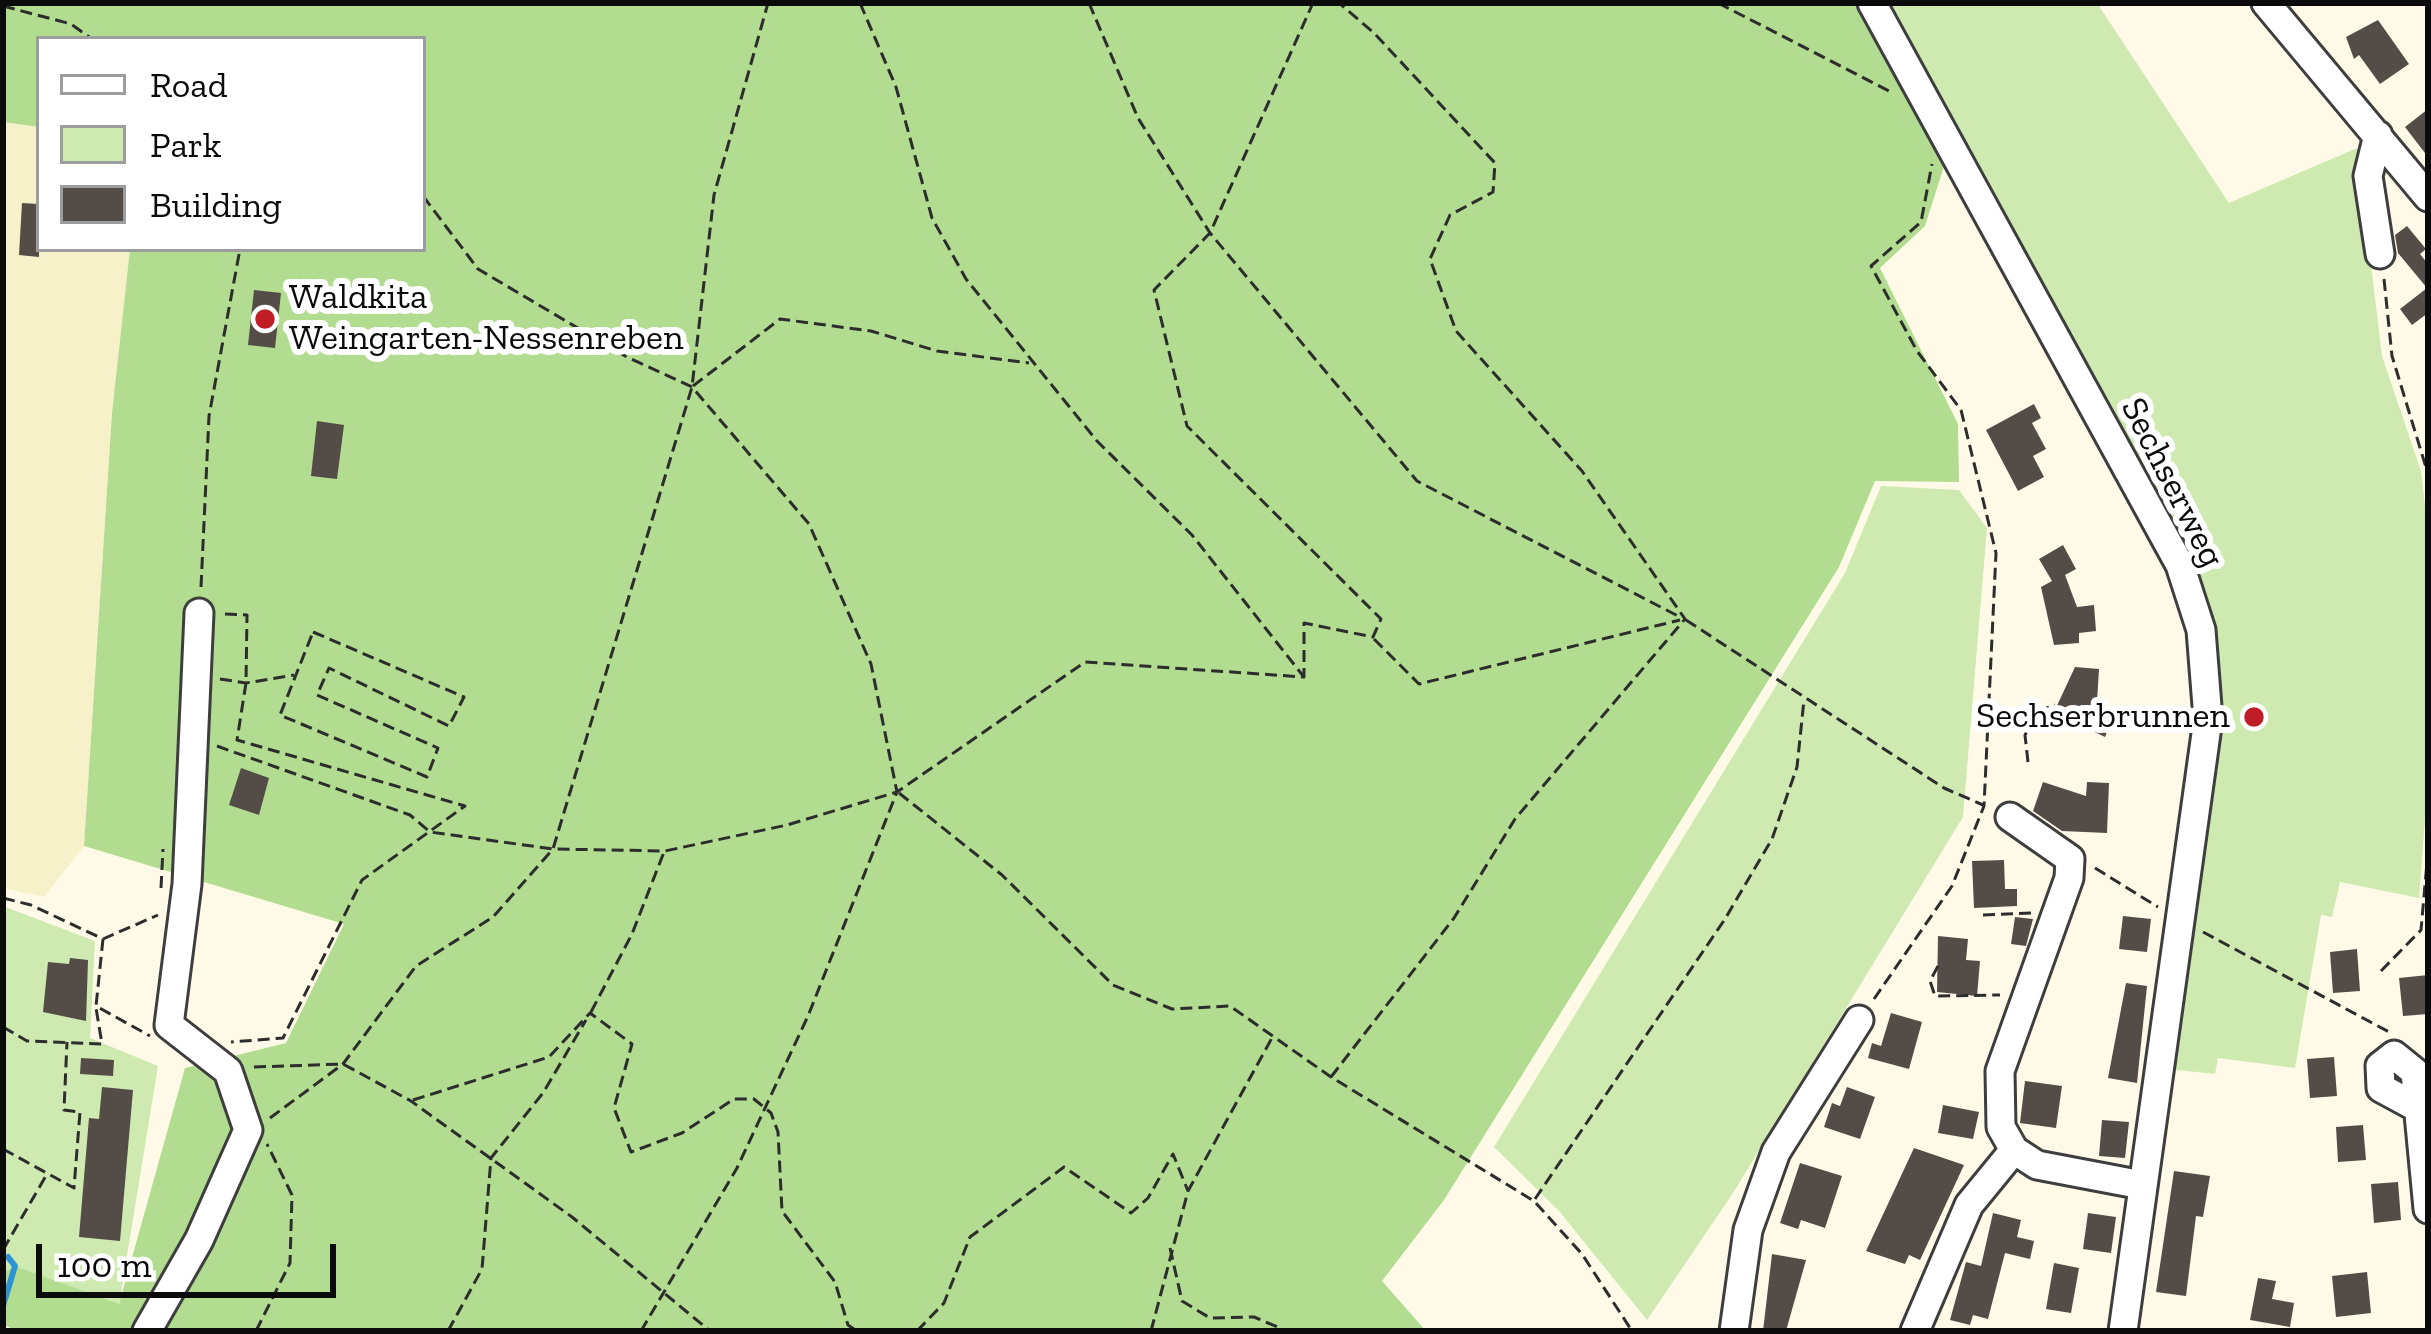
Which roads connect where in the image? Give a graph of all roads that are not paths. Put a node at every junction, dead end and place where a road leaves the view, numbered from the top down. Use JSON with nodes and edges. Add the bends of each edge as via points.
{"nodes":[{"id":1,"x":1872,"y":3,"type":"edge"},
{"id":2,"x":2275,"y":7,"type":"edge"},
{"id":3,"x":2378,"y":135,"type":"junction"},
{"id":4,"x":2428,"y":197,"type":"edge"},
{"id":5,"x":2380,"y":254,"type":"road end"},
{"id":6,"x":200,"y":613,"type":"road end"},
{"id":7,"x":1997,"y":812,"type":"road end"},
{"id":8,"x":1858,"y":1020,"type":"road end"},
{"id":9,"x":2418,"y":1108,"type":"dead end"},
{"id":10,"x":2014,"y":1150,"type":"junction"},
{"id":11,"x":2142,"y":1185,"type":"junction"},
{"id":12,"x":2428,"y":1209,"type":"edge"},
{"id":13,"x":147,"y":1331,"type":"edge"},
{"id":14,"x":1734,"y":1331,"type":"edge"},
{"id":15,"x":1915,"y":1331,"type":"edge"},
{"id":16,"x":2123,"y":1331,"type":"edge"}],
"edges":[{"from":1,"to":11,"type":"street","name":"Sechserweg","via":[[2180,565],[2201,630],[2208,719]]},
{"from":2,"to":3,"type":"street"},
{"from":3,"to":4,"type":"street"},
{"from":3,"to":5,"type":"street","via":[[2368,176]]},
{"from":6,"to":13,"type":"street","via":[[187,884],[169,1025],[228,1071],[248,1130],[200,1240]]},
{"from":7,"to":10,"type":"street","via":[[2070,859],[2000,1071],[2001,1126]]},
{"from":8,"to":14,"type":"street","via":[[1776,1152],[1748,1230]]},
{"from":9,"to":12,"type":"street"},
{"from":10,"to":11,"type":"street","via":[[2037,1165]]},
{"from":10,"to":15,"type":"street","via":[[1969,1205]]},
{"from":11,"to":16,"type":"street","name":"Sechserweg"}]}
